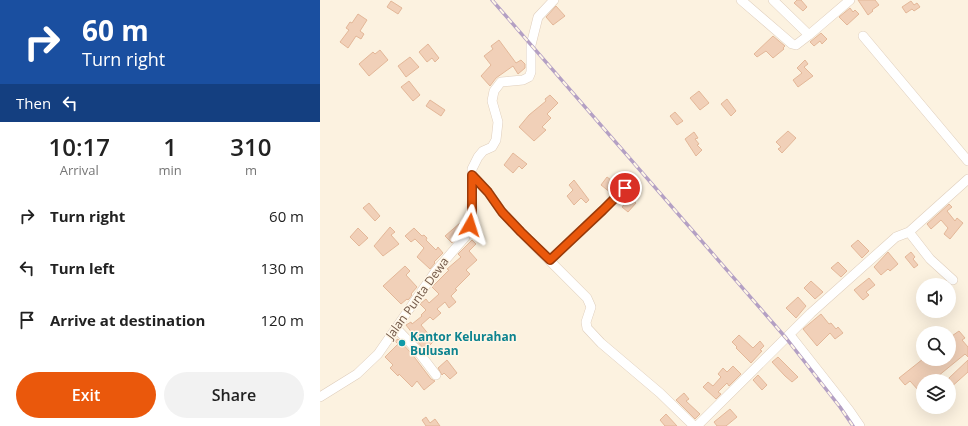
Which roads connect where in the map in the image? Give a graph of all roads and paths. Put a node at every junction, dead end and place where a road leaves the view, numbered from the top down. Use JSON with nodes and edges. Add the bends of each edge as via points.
{"nodes":[{"id":1,"x":554,"y":0,"type":"edge"},
{"id":2,"x":741,"y":0,"type":"edge"},
{"id":3,"x":772,"y":0,"type":"edge"},
{"id":4,"x":850,"y":0,"type":"edge"},
{"id":5,"x":809,"y":35,"type":"junction"},
{"id":6,"x":863,"y":36,"type":"dead end"},
{"id":7,"x":968,"y":161,"type":"edge"},
{"id":8,"x":472,"y":175,"type":"junction"},
{"id":9,"x":968,"y":179,"type":"edge"},
{"id":10,"x":625,"y":188,"type":"dead end"},
{"id":11,"x":909,"y":232,"type":"junction"},
{"id":12,"x":550,"y":260,"type":"junction"},
{"id":13,"x":951,"y":278,"type":"edge"},
{"id":14,"x":396,"y":328,"type":"junction"},
{"id":15,"x":790,"y":335,"type":"junction"},
{"id":16,"x":436,"y":374,"type":"dead end"},
{"id":17,"x":320,"y":397,"type":"edge"},
{"id":18,"x":694,"y":426,"type":"edge"},
{"id":19,"x":697,"y":426,"type":"edge"},
{"id":20,"x":860,"y":426,"type":"edge"}],
"edges":[{"from":1,"to":8,"type":"street","name":"Jalan Punta Dewa","via":[[538,17],[531,45],[529,77],[501,82],[494,90],[492,101],[498,122],[496,140],[492,147],[478,157]]},
{"from":2,"to":5,"type":"street","via":[[792,44],[800,44]]},
{"from":3,"to":5,"type":"street"},
{"from":4,"to":5,"type":"street"},
{"from":6,"to":7,"type":"street"},
{"from":8,"to":12,"type":"street","via":[[502,212]]},
{"from":8,"to":14,"type":"street","name":"Jalan Punta Dewa","via":[[472,212],[465,237],[435,272]]},
{"from":9,"to":11,"type":"street"},
{"from":10,"to":12,"type":"street"},
{"from":11,"to":13,"type":"street","via":[[930,259]]},
{"from":11,"to":15,"type":"street","via":[[896,237]]},
{"from":12,"to":18,"type":"street","via":[[587,298],[591,307],[586,322],[587,328]]},
{"from":14,"to":16,"type":"street"},
{"from":14,"to":17,"type":"street","name":"Jalan Punta Dewa","via":[[378,354],[357,374]]},
{"from":15,"to":19,"type":"street"},
{"from":15,"to":20,"type":"street"}]}
